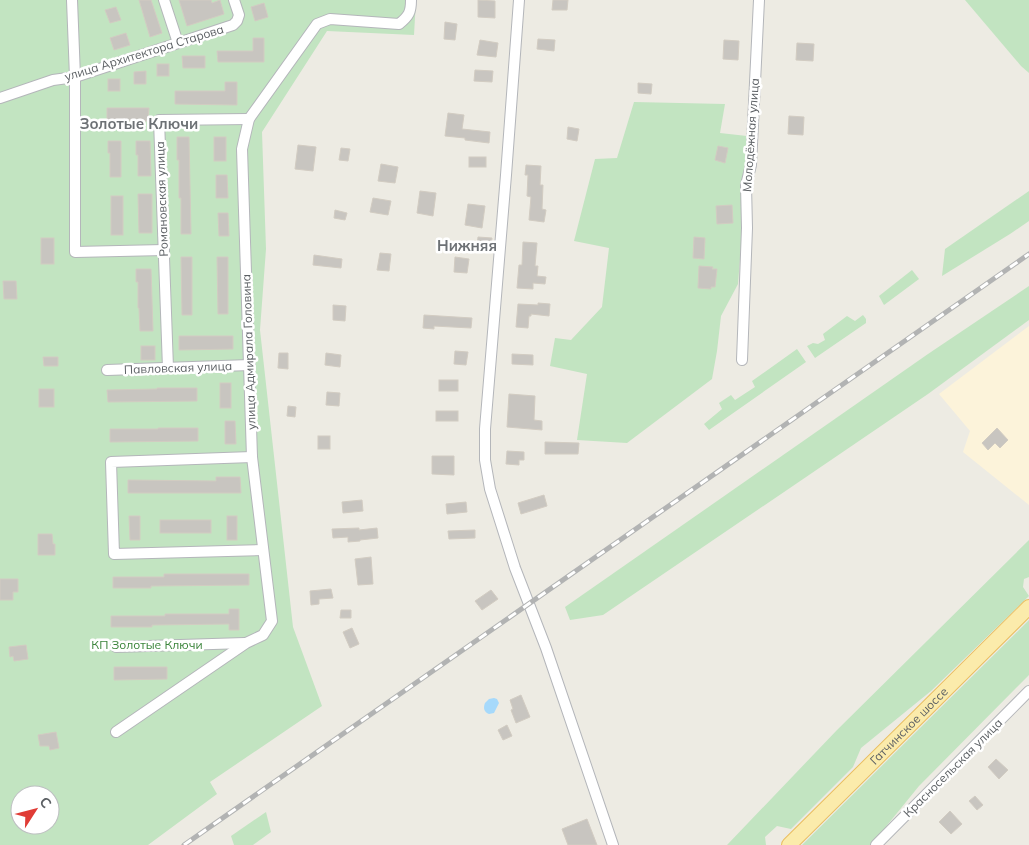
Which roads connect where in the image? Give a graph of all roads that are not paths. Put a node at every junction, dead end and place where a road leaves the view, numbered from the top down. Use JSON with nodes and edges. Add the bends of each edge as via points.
{"nodes":[{"id":1,"x":72,"y":0,"type":"edge"},
{"id":2,"x":164,"y":0,"type":"edge"},
{"id":3,"x":234,"y":0,"type":"edge"},
{"id":4,"x":412,"y":0,"type":"edge"},
{"id":5,"x":519,"y":0,"type":"edge"},
{"id":6,"x":759,"y":0,"type":"edge"},
{"id":7,"x":178,"y":43,"type":"junction"},
{"id":8,"x":75,"y":77,"type":"junction"},
{"id":9,"x":0,"y":98,"type":"edge"},
{"id":10,"x":249,"y":119,"type":"junction"},
{"id":11,"x":164,"y":250,"type":"junction"},
{"id":12,"x":742,"y":360,"type":"dead end"},
{"id":13,"x":250,"y":365,"type":"junction"},
{"id":14,"x":168,"y":368,"type":"junction"},
{"id":15,"x":107,"y":370,"type":"dead end"},
{"id":16,"x":252,"y":457,"type":"junction"},
{"id":17,"x":262,"y":550,"type":"junction"},
{"id":18,"x":1029,"y":608,"type":"edge"},
{"id":19,"x":246,"y":643,"type":"junction"},
{"id":20,"x":116,"y":647,"type":"dead end"},
{"id":21,"x":1029,"y":692,"type":"edge"},
{"id":22,"x":116,"y":732,"type":"dead end"},
{"id":23,"x":612,"y":845,"type":"edge"},
{"id":24,"x":789,"y":845,"type":"edge"},
{"id":25,"x":876,"y":845,"type":"edge"}],
"edges":[{"from":1,"to":8,"type":"street"},
{"from":2,"to":7,"type":"street"},
{"from":3,"to":7,"type":"street","name":"улица Архитектора Старова","via":[[239,15],[233,25]]},
{"from":4,"to":10,"type":"street","name":"улица Адмирала Головина","via":[[407,18],[399,24],[330,19],[317,24]]},
{"from":5,"to":23,"type":"street","via":[[485,460],[490,489],[515,568],[546,648]]},
{"from":6,"to":12,"type":"street","name":"Молодёжная улица","via":[[751,165],[746,184]]},
{"from":7,"to":8,"type":"street","name":"улица Архитектора Старова"},
{"from":8,"to":9,"type":"street","name":"улица Архитектора Старова","via":[[53,80]]},
{"from":8,"to":11,"type":"street","via":[[75,252]]},
{"from":10,"to":11,"type":"street","name":"Романовская улица","via":[[160,120]]},
{"from":10,"to":13,"type":"street","name":"улица Адмирала Головина","via":[[242,149]]},
{"from":11,"to":14,"type":"street","name":"Романовская улица"},
{"from":13,"to":14,"type":"street","name":"Павловская улица"},
{"from":13,"to":16,"type":"street","name":"улица Адмирала Головина"},
{"from":14,"to":15,"type":"street","name":"Павловская улица"},
{"from":16,"to":17,"type":"street","name":"улица Адмирала Головина"},
{"from":16,"to":17,"type":"street","via":[[111,462],[114,554]]},
{"from":17,"to":19,"type":"street","name":"улица Адмирала Головина","via":[[272,621],[263,635]]},
{"from":18,"to":24,"type":"main road","name":"Гатчинское шоссе"},
{"from":19,"to":20,"type":"street"},
{"from":19,"to":22,"type":"street","name":"улица Адмирала Головина"},
{"from":21,"to":25,"type":"street","name":"Красносельская улица"}]}
